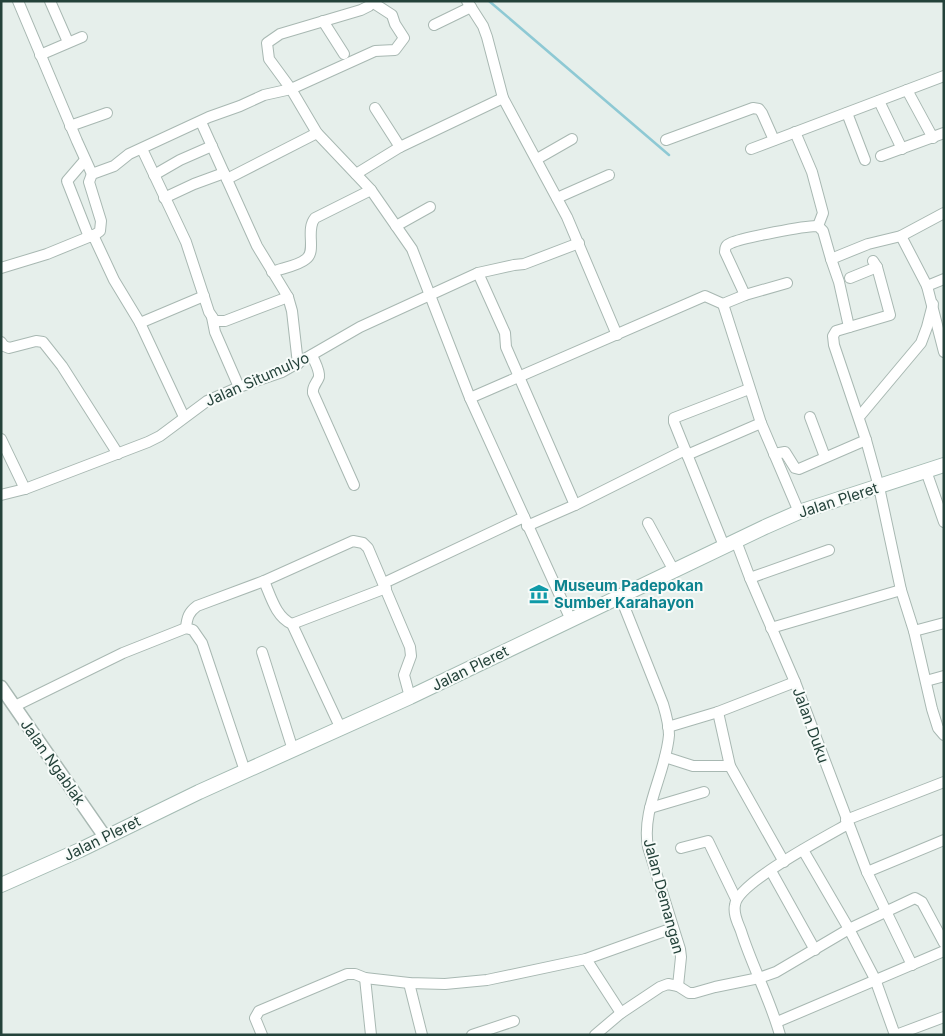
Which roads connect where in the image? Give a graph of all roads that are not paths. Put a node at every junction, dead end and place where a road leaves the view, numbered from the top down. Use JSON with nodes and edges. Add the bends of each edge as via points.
{"nodes":[{"id":1,"x":18,"y":1,"type":"edge"},
{"id":2,"x":50,"y":1,"type":"edge"},
{"id":3,"x":372,"y":2,"type":"edge"},
{"id":4,"x":469,"y":4,"type":"edge"},
{"id":5,"x":323,"y":22,"type":"junction"},
{"id":6,"x":434,"y":24,"type":"dead end"},
{"id":7,"x":82,"y":37,"type":"dead end"},
{"id":8,"x":68,"y":42,"type":"junction"},
{"id":9,"x":344,"y":54,"type":"dead end"},
{"id":10,"x":40,"y":55,"type":"junction"},
{"id":11,"x":944,"y":76,"type":"edge"},
{"id":12,"x":291,"y":89,"type":"junction"},
{"id":13,"x":907,"y":90,"type":"junction"},
{"id":14,"x":503,"y":98,"type":"junction"},
{"id":15,"x":879,"y":101,"type":"junction"},
{"id":16,"x":375,"y":108,"type":"dead end"},
{"id":17,"x":108,"y":113,"type":"dead end"},
{"id":18,"x":847,"y":113,"type":"junction"},
{"id":19,"x":201,"y":122,"type":"junction"},
{"id":20,"x":70,"y":126,"type":"junction"},
{"id":21,"x":795,"y":132,"type":"junction"},
{"id":22,"x":318,"y":133,"type":"junction"},
{"id":23,"x":944,"y":133,"type":"edge"},
{"id":24,"x":572,"y":138,"type":"dead end"},
{"id":25,"x":933,"y":138,"type":"junction"},
{"id":26,"x":666,"y":140,"type":"dead end"},
{"id":27,"x":774,"y":140,"type":"junction"},
{"id":28,"x":212,"y":146,"type":"junction"},
{"id":29,"x":400,"y":147,"type":"junction"},
{"id":30,"x":142,"y":149,"type":"junction"},
{"id":31,"x":751,"y":149,"type":"dead end"},
{"id":32,"x":902,"y":149,"type":"junction"},
{"id":33,"x":881,"y":156,"type":"dead end"},
{"id":34,"x":537,"y":159,"type":"junction"},
{"id":35,"x":85,"y":160,"type":"junction"},
{"id":36,"x":865,"y":160,"type":"dead end"},
{"id":37,"x":92,"y":174,"type":"junction"},
{"id":38,"x":356,"y":174,"type":"junction"},
{"id":39,"x":609,"y":174,"type":"dead end"},
{"id":40,"x":154,"y":175,"type":"junction"},
{"id":41,"x":226,"y":176,"type":"junction"},
{"id":42,"x":370,"y":190,"type":"junction"},
{"id":43,"x":164,"y":198,"type":"junction"},
{"id":44,"x":558,"y":198,"type":"junction"},
{"id":45,"x":430,"y":207,"type":"dead end"},
{"id":46,"x":944,"y":213,"type":"edge"},
{"id":47,"x":396,"y":226,"type":"junction"},
{"id":48,"x":818,"y":226,"type":"junction"},
{"id":49,"x":91,"y":236,"type":"junction"},
{"id":50,"x":901,"y":236,"type":"junction"},
{"id":51,"x":579,"y":243,"type":"junction"},
{"id":52,"x":831,"y":259,"type":"junction"},
{"id":53,"x":1,"y":268,"type":"edge"},
{"id":54,"x":272,"y":272,"type":"junction"},
{"id":55,"x":478,"y":273,"type":"junction"},
{"id":56,"x":850,"y":278,"type":"dead end"},
{"id":57,"x":944,"y":279,"type":"edge"},
{"id":58,"x":787,"y":283,"type":"dead end"},
{"id":59,"x":927,"y":286,"type":"junction"},
{"id":60,"x":430,"y":295,"type":"junction"},
{"id":61,"x":745,"y":295,"type":"junction"},
{"id":62,"x":204,"y":296,"type":"junction"},
{"id":63,"x":288,"y":297,"type":"junction"},
{"id":64,"x":723,"y":304,"type":"junction"},
{"id":65,"x":933,"y":304,"type":"junction"},
{"id":66,"x":212,"y":317,"type":"junction"},
{"id":67,"x":140,"y":323,"type":"junction"},
{"id":68,"x":849,"y":327,"type":"junction"},
{"id":69,"x":617,"y":334,"type":"junction"},
{"id":70,"x":2,"y":345,"type":"edge"},
{"id":71,"x":944,"y":352,"type":"edge"},
{"id":72,"x":312,"y":356,"type":"junction"},
{"id":73,"x":298,"y":364,"type":"junction"},
{"id":74,"x":520,"y":377,"type":"junction"},
{"id":75,"x":239,"y":387,"type":"junction"},
{"id":76,"x":749,"y":389,"type":"junction"},
{"id":77,"x":470,"y":398,"type":"junction"},
{"id":78,"x":184,"y":416,"type":"junction"},
{"id":79,"x":810,"y":417,"type":"dead end"},
{"id":80,"x":859,"y":417,"type":"junction"},
{"id":81,"x":761,"y":423,"type":"junction"},
{"id":82,"x":1,"y":439,"type":"edge"},
{"id":83,"x":866,"y":440,"type":"junction"},
{"id":84,"x":686,"y":453,"type":"junction"},
{"id":85,"x":118,"y":454,"type":"junction"},
{"id":86,"x":774,"y":454,"type":"junction"},
{"id":87,"x":825,"y":457,"type":"junction"},
{"id":88,"x":944,"y":465,"type":"edge"},
{"id":89,"x":926,"y":471,"type":"junction"},
{"id":90,"x":354,"y":485,"type":"dead end"},
{"id":91,"x":879,"y":487,"type":"junction"},
{"id":92,"x":25,"y":490,"type":"junction"},
{"id":93,"x":1,"y":495,"type":"edge"},
{"id":94,"x":575,"y":505,"type":"junction"},
{"id":95,"x":799,"y":512,"type":"junction"},
{"id":96,"x":526,"y":522,"type":"junction"},
{"id":97,"x":944,"y":522,"type":"edge"},
{"id":98,"x":648,"y":523,"type":"dead end"},
{"id":99,"x":730,"y":543,"type":"junction"},
{"id":100,"x":829,"y":550,"type":"dead end"},
{"id":101,"x":673,"y":569,"type":"junction"},
{"id":102,"x":750,"y":578,"type":"junction"},
{"id":103,"x":264,"y":581,"type":"junction"},
{"id":104,"x":385,"y":586,"type":"junction"},
{"id":105,"x":901,"y":590,"type":"junction"},
{"id":106,"x":620,"y":596,"type":"junction"},
{"id":107,"x":571,"y":620,"type":"junction"},
{"id":108,"x":944,"y":622,"type":"edge"},
{"id":109,"x":292,"y":624,"type":"junction"},
{"id":110,"x":186,"y":628,"type":"junction"},
{"id":111,"x":771,"y":628,"type":"junction"},
{"id":112,"x":914,"y":631,"type":"junction"},
{"id":113,"x":262,"y":652,"type":"dead end"},
{"id":114,"x":944,"y":676,"type":"edge"},
{"id":115,"x":926,"y":681,"type":"junction"},
{"id":116,"x":795,"y":682,"type":"junction"},
{"id":117,"x":6,"y":697,"type":"edge"},
{"id":118,"x":410,"y":697,"type":"junction"},
{"id":119,"x":718,"y":712,"type":"junction"},
{"id":120,"x":668,"y":727,"type":"junction"},
{"id":121,"x":342,"y":729,"type":"junction"},
{"id":122,"x":944,"y":735,"type":"edge"},
{"id":123,"x":293,"y":750,"type":"junction"},
{"id":124,"x":665,"y":757,"type":"junction"},
{"id":125,"x":730,"y":766,"type":"junction"},
{"id":126,"x":244,"y":771,"type":"junction"},
{"id":127,"x":944,"y":782,"type":"edge"},
{"id":128,"x":704,"y":792,"type":"dead end"},
{"id":129,"x":650,"y":808,"type":"junction"},
{"id":130,"x":847,"y":822,"type":"junction"},
{"id":131,"x":105,"y":837,"type":"junction"},
{"id":132,"x":944,"y":840,"type":"edge"},
{"id":133,"x":682,"y":848,"type":"dead end"},
{"id":134,"x":802,"y":850,"type":"junction"},
{"id":135,"x":784,"y":862,"type":"junction"},
{"id":136,"x":771,"y":871,"type":"junction"},
{"id":137,"x":867,"y":872,"type":"junction"},
{"id":138,"x":1,"y":885,"type":"edge"},
{"id":139,"x":736,"y":899,"type":"junction"},
{"id":140,"x":886,"y":910,"type":"junction"},
{"id":141,"x":673,"y":928,"type":"junction"},
{"id":142,"x":849,"y":929,"type":"junction"},
{"id":143,"x":944,"y":943,"type":"edge"},
{"id":144,"x":815,"y":950,"type":"junction"},
{"id":145,"x":944,"y":951,"type":"edge"},
{"id":146,"x":586,"y":959,"type":"junction"},
{"id":147,"x":912,"y":965,"type":"junction"},
{"id":148,"x":365,"y":978,"type":"junction"},
{"id":149,"x":759,"y":978,"type":"junction"},
{"id":150,"x":875,"y":979,"type":"junction"},
{"id":151,"x":409,"y":983,"type":"junction"},
{"id":152,"x":678,"y":986,"type":"junction"},
{"id":153,"x":621,"y":1014,"type":"junction"},
{"id":154,"x":944,"y":1017,"type":"edge"},
{"id":155,"x":514,"y":1021,"type":"dead end"},
{"id":156,"x":776,"y":1022,"type":"junction"},
{"id":157,"x":262,"y":1035,"type":"edge"},
{"id":158,"x":372,"y":1035,"type":"edge"},
{"id":159,"x":422,"y":1035,"type":"edge"},
{"id":160,"x":472,"y":1035,"type":"edge"},
{"id":161,"x":594,"y":1035,"type":"edge"},
{"id":162,"x":780,"y":1035,"type":"edge"},
{"id":163,"x":896,"y":1035,"type":"edge"}],
"edges":[{"from":1,"to":10,"type":"street"},
{"from":2,"to":8,"type":"street"},
{"from":3,"to":5,"type":"street","via":[[366,8]]},
{"from":3,"to":12,"type":"street","via":[[394,17],[405,40],[398,48],[376,51]]},
{"from":4,"to":6,"type":"street"},
{"from":4,"to":14,"type":"street","via":[[487,37]]},
{"from":5,"to":9,"type":"street"},
{"from":5,"to":12,"type":"street","via":[[280,34],[267,43],[269,59]]},
{"from":7,"to":8,"type":"street"},
{"from":8,"to":10,"type":"street"},
{"from":10,"to":20,"type":"street"},
{"from":11,"to":13,"type":"street"},
{"from":12,"to":19,"type":"street","via":[[264,95]]},
{"from":12,"to":22,"type":"street"},
{"from":13,"to":15,"type":"street"},
{"from":13,"to":25,"type":"street"},
{"from":14,"to":29,"type":"street"},
{"from":14,"to":34,"type":"street"},
{"from":15,"to":18,"type":"street"},
{"from":15,"to":32,"type":"street"},
{"from":16,"to":29,"type":"street"},
{"from":17,"to":20,"type":"street"},
{"from":18,"to":21,"type":"street"},
{"from":18,"to":36,"type":"street"},
{"from":19,"to":28,"type":"street"},
{"from":19,"to":30,"type":"street"},
{"from":20,"to":35,"type":"street"},
{"from":21,"to":27,"type":"street"},
{"from":21,"to":48,"type":"street","via":[[812,172],[823,213]]},
{"from":22,"to":38,"type":"street"},
{"from":22,"to":41,"type":"street"},
{"from":23,"to":25,"type":"street"},
{"from":24,"to":34,"type":"street"},
{"from":25,"to":32,"type":"street"},
{"from":26,"to":27,"type":"street","via":[[753,108],[762,112]]},
{"from":27,"to":31,"type":"street"},
{"from":28,"to":40,"type":"street"},
{"from":28,"to":41,"type":"street"},
{"from":29,"to":38,"type":"street"},
{"from":30,"to":37,"type":"street","via":[[114,166]]},
{"from":30,"to":40,"type":"street"},
{"from":32,"to":33,"type":"street"},
{"from":34,"to":44,"type":"street"},
{"from":35,"to":37,"type":"street"},
{"from":35,"to":49,"type":"street","via":[[67,180]]},
{"from":37,"to":49,"type":"street","via":[[89,182],[101,226]]},
{"from":38,"to":42,"type":"street"},
{"from":39,"to":44,"type":"street"},
{"from":40,"to":43,"type":"street"},
{"from":41,"to":43,"type":"street","via":[[194,184]]},
{"from":41,"to":54,"type":"street"},
{"from":42,"to":47,"type":"street"},
{"from":42,"to":54,"type":"street","via":[[315,218],[310,225],[311,253],[308,258]]},
{"from":43,"to":62,"type":"street","via":[[186,242]]},
{"from":44,"to":51,"type":"street"},
{"from":45,"to":47,"type":"street"},
{"from":46,"to":50,"type":"street"},
{"from":47,"to":60,"type":"street","via":[[412,249]]},
{"from":48,"to":52,"type":"street","via":[[823,231]]},
{"from":48,"to":61,"type":"street","via":[[748,238],[728,245],[724,252]]},
{"from":49,"to":53,"type":"street"},
{"from":49,"to":67,"type":"street"},
{"from":50,"to":52,"type":"street","via":[[868,244]]},
{"from":50,"to":59,"type":"street"},
{"from":51,"to":55,"type":"street","name":"Jalan Situmulyo","via":[[524,264]]},
{"from":51,"to":69,"type":"street"},
{"from":52,"to":68,"type":"street","via":[[840,282]]},
{"from":54,"to":63,"type":"street"},
{"from":55,"to":60,"type":"street","name":"Jalan Situmulyo"},
{"from":55,"to":74,"type":"street","via":[[505,333],[506,347]]},
{"from":56,"to":68,"type":"street","via":[[875,264],[890,315]]},
{"from":57,"to":59,"type":"street"},
{"from":58,"to":61,"type":"street"},
{"from":59,"to":65,"type":"street"},
{"from":60,"to":72,"type":"street","name":"Jalan Situmulyo","via":[[360,327]]},
{"from":60,"to":77,"type":"street"},
{"from":61,"to":64,"type":"street"},
{"from":62,"to":66,"type":"street"},
{"from":62,"to":67,"type":"street"},
{"from":63,"to":66,"type":"street","via":[[224,321]]},
{"from":63,"to":73,"type":"street"},
{"from":64,"to":69,"type":"street","via":[[705,296]]},
{"from":64,"to":76,"type":"street"},
{"from":65,"to":71,"type":"street"},
{"from":65,"to":80,"type":"street","via":[[921,343]]},
{"from":66,"to":75,"type":"street","via":[[215,332]]},
{"from":67,"to":78,"type":"street"},
{"from":68,"to":80,"type":"street","via":[[836,331],[832,338]]},
{"from":69,"to":74,"type":"street"},
{"from":70,"to":85,"type":"street","via":[[8,348],[43,342]]},
{"from":72,"to":73,"type":"street","name":"Jalan Situmulyo"},
{"from":72,"to":90,"type":"street","via":[[319,373],[312,393]]},
{"from":73,"to":75,"type":"street","name":"Jalan Situmulyo"},
{"from":74,"to":77,"type":"street"},
{"from":74,"to":94,"type":"street"},
{"from":75,"to":78,"type":"street","name":"Jalan Situmulyo","via":[[207,401]]},
{"from":76,"to":81,"type":"street"},
{"from":76,"to":84,"type":"street","name":"Jalan Duku","via":[[674,418]]},
{"from":77,"to":96,"type":"street"},
{"from":78,"to":85,"type":"street","name":"Jalan Situmulyo","via":[[155,439]]},
{"from":79,"to":87,"type":"street"},
{"from":80,"to":83,"type":"street"},
{"from":81,"to":84,"type":"street"},
{"from":81,"to":86,"type":"street"},
{"from":82,"to":92,"type":"street"},
{"from":83,"to":87,"type":"street"},
{"from":83,"to":91,"type":"street"},
{"from":84,"to":94,"type":"street"},
{"from":84,"to":99,"type":"street","name":"Jalan Duku"},
{"from":85,"to":92,"type":"street","name":"Jalan Situmulyo"},
{"from":86,"to":87,"type":"street","via":[[785,452],[799,469]]},
{"from":86,"to":95,"type":"street"},
{"from":88,"to":89,"type":"main road","name":"Jalan Pleret"},
{"from":89,"to":91,"type":"main road","name":"Jalan Pleret"},
{"from":89,"to":97,"type":"street"},
{"from":91,"to":95,"type":"main road","name":"Jalan Pleret"},
{"from":91,"to":105,"type":"street"},
{"from":92,"to":93,"type":"street","name":"Jalan Situmulyo"},
{"from":94,"to":96,"type":"street"},
{"from":95,"to":99,"type":"main road","name":"Jalan Pleret"},
{"from":96,"to":104,"type":"street"},
{"from":96,"to":107,"type":"street"},
{"from":98,"to":101,"type":"street"},
{"from":99,"to":101,"type":"main road","name":"Jalan Pleret"},
{"from":99,"to":102,"type":"street","name":"Jalan Duku"},
{"from":100,"to":102,"type":"street"},
{"from":101,"to":106,"type":"main road","name":"Jalan Pleret"},
{"from":102,"to":111,"type":"street","name":"Jalan Duku"},
{"from":103,"to":104,"type":"street","via":[[359,541],[368,548]]},
{"from":103,"to":109,"type":"street","via":[[280,616]]},
{"from":103,"to":110,"type":"street","via":[[198,606],[190,611]]},
{"from":104,"to":109,"type":"street"},
{"from":104,"to":118,"type":"street","via":[[410,646],[411,656],[404,675]]},
{"from":105,"to":111,"type":"street"},
{"from":105,"to":112,"type":"street"},
{"from":106,"to":107,"type":"main road","name":"Jalan Pleret"},
{"from":106,"to":120,"type":"street","name":"Jalan Demangan","via":[[663,704]]},
{"from":107,"to":118,"type":"main road","name":"Jalan Pleret"},
{"from":108,"to":112,"type":"street"},
{"from":109,"to":121,"type":"street"},
{"from":110,"to":117,"type":"street"},
{"from":110,"to":126,"type":"street","via":[[193,630],[202,643]]},
{"from":111,"to":116,"type":"street","name":"Jalan Duku"},
{"from":112,"to":115,"type":"street"},
{"from":113,"to":123,"type":"street"},
{"from":114,"to":115,"type":"street"},
{"from":115,"to":122,"type":"street","via":[[938,728]]},
{"from":116,"to":119,"type":"street"},
{"from":116,"to":130,"type":"street","name":"Jalan Duku"},
{"from":117,"to":131,"type":"street","name":"Jalan Ngablak"},
{"from":118,"to":121,"type":"main road","name":"Jalan Pleret"},
{"from":119,"to":120,"type":"street"},
{"from":119,"to":125,"type":"street"},
{"from":120,"to":124,"type":"street","name":"Jalan Demangan"},
{"from":121,"to":123,"type":"main road","name":"Jalan Pleret"},
{"from":123,"to":126,"type":"main road","name":"Jalan Pleret"},
{"from":124,"to":125,"type":"street","via":[[693,766]]},
{"from":124,"to":129,"type":"street","name":"Jalan Demangan"},
{"from":125,"to":135,"type":"street"},
{"from":126,"to":131,"type":"main road","name":"Jalan Pleret"},
{"from":127,"to":130,"type":"street"},
{"from":128,"to":129,"type":"street"},
{"from":129,"to":141,"type":"street","name":"Jalan Demangan","via":[[647,839]]},
{"from":130,"to":134,"type":"street"},
{"from":130,"to":137,"type":"street","name":"Jalan Duku"},
{"from":131,"to":138,"type":"main road","name":"Jalan Pleret"},
{"from":132,"to":137,"type":"street"},
{"from":133,"to":139,"type":"street","via":[[708,841]]},
{"from":134,"to":135,"type":"street"},
{"from":134,"to":142,"type":"street"},
{"from":135,"to":136,"type":"street"},
{"from":136,"to":139,"type":"street"},
{"from":136,"to":144,"type":"street"},
{"from":137,"to":140,"type":"street","name":"Jalan Duku"},
{"from":139,"to":149,"type":"street","via":[[735,912]]},
{"from":140,"to":142,"type":"street"},
{"from":140,"to":143,"type":"street","via":[[918,899]]},
{"from":140,"to":147,"type":"street","name":"Jalan Duku"},
{"from":141,"to":146,"type":"street"},
{"from":141,"to":152,"type":"street","name":"Jalan Demangan","via":[[681,957]]},
{"from":142,"to":144,"type":"street"},
{"from":142,"to":150,"type":"street"},
{"from":144,"to":149,"type":"street"},
{"from":145,"to":147,"type":"street"},
{"from":146,"to":151,"type":"street","via":[[480,981]]},
{"from":146,"to":153,"type":"street"},
{"from":147,"to":150,"type":"street"},
{"from":148,"to":151,"type":"street"},
{"from":148,"to":157,"type":"street","via":[[347,974],[259,1011],[255,1018]]},
{"from":148,"to":158,"type":"street"},
{"from":149,"to":152,"type":"street","via":[[694,993]]},
{"from":149,"to":156,"type":"street"},
{"from":150,"to":156,"type":"street"},
{"from":150,"to":163,"type":"street"},
{"from":151,"to":159,"type":"street"},
{"from":152,"to":153,"type":"street","via":[[664,985]]},
{"from":153,"to":161,"type":"street"},
{"from":154,"to":163,"type":"street"},
{"from":155,"to":160,"type":"street"},
{"from":156,"to":162,"type":"street"}]}
